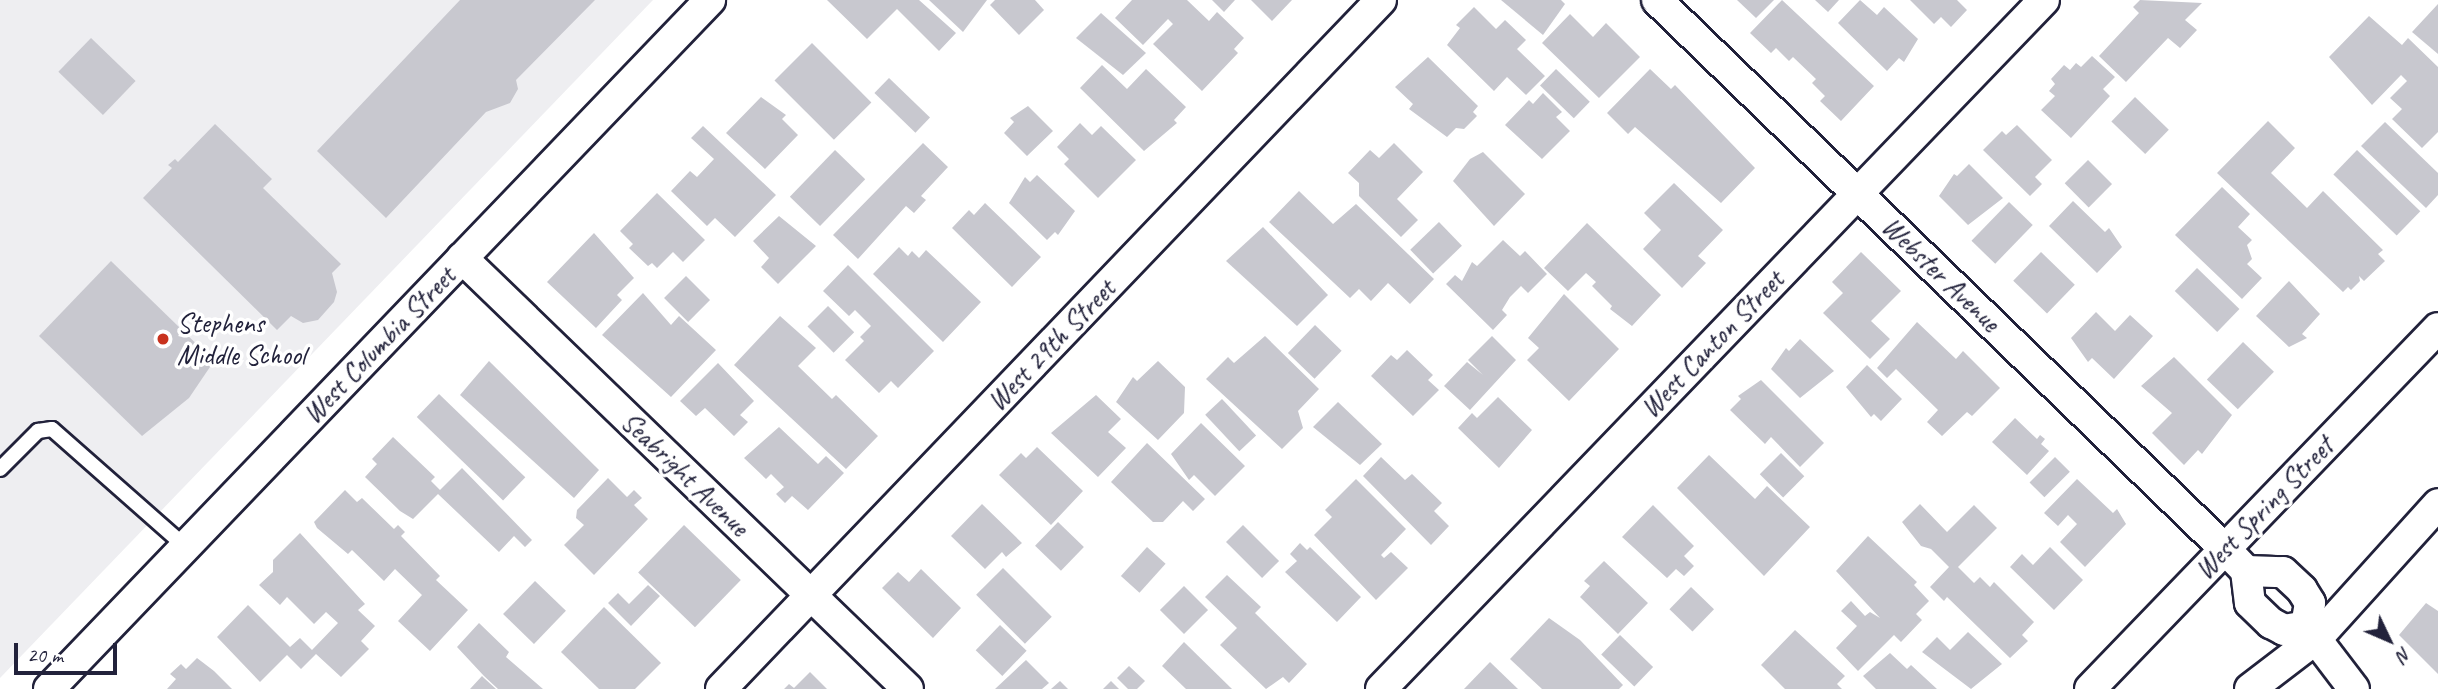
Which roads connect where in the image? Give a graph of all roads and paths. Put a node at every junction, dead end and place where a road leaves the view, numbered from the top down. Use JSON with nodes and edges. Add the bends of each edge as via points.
{"nodes":[{"id":1,"x":710,"y":0,"type":"edge"},
{"id":2,"x":1381,"y":0,"type":"edge"},
{"id":3,"x":1657,"y":0,"type":"edge"},
{"id":4,"x":2044,"y":0,"type":"edge"},
{"id":5,"x":1857,"y":194,"type":"junction"},
{"id":6,"x":462,"y":258,"type":"junction"},
{"id":7,"x":2438,"y":328,"type":"edge"},
{"id":8,"x":0,"y":469,"type":"edge"},
{"id":9,"x":2438,"y":504,"type":"edge"},
{"id":10,"x":186,"y":547,"type":"junction"},
{"id":11,"x":2225,"y":549,"type":"junction"},
{"id":12,"x":2246,"y":570,"type":"junction"},
{"id":13,"x":811,"y":595,"type":"junction"},
{"id":14,"x":2312,"y":631,"type":"junction"},
{"id":15,"x":49,"y":689,"type":"edge"},
{"id":16,"x":721,"y":689,"type":"edge"},
{"id":17,"x":908,"y":689,"type":"edge"},
{"id":18,"x":1381,"y":689,"type":"edge"},
{"id":19,"x":2090,"y":689,"type":"edge"},
{"id":20,"x":2250,"y":689,"type":"edge"},
{"id":21,"x":2354,"y":689,"type":"edge"}],
"edges":[{"from":1,"to":6,"type":"street","name":"West Columbia Street"},
{"from":2,"to":13,"type":"street","name":"West 29th Street"},
{"from":3,"to":5,"type":"street","name":"Webster Avenue"},
{"from":4,"to":5,"type":"street","name":"West Canton Street"},
{"from":5,"to":11,"type":"street","name":"Webster Avenue"},
{"from":5,"to":18,"type":"street","name":"West Canton Street"},
{"from":6,"to":10,"type":"street","name":"West Columbia Street"},
{"from":6,"to":13,"type":"street","name":"Seabright Avenue"},
{"from":7,"to":11,"type":"street","name":"West Spring Street"},
{"from":8,"to":10,"type":"lane","via":[[38,431],[52,429]]},
{"from":9,"to":14,"type":"street"},
{"from":10,"to":15,"type":"street","name":"West Columbia Street"},
{"from":11,"to":12,"type":"street","name":"Webster Avenue"},
{"from":11,"to":19,"type":"street","name":"West Spring Street"},
{"from":12,"to":14,"type":"street","via":[[2250,603],[2271,623],[2284,630]]},
{"from":12,"to":14,"type":"street","via":[[2283,572],[2310,603]]},
{"from":13,"to":16,"type":"street","name":"West 29th Street"},
{"from":13,"to":17,"type":"street","name":"Seabright Avenue"},
{"from":14,"to":20,"type":"street"},
{"from":14,"to":21,"type":"street"}]}
